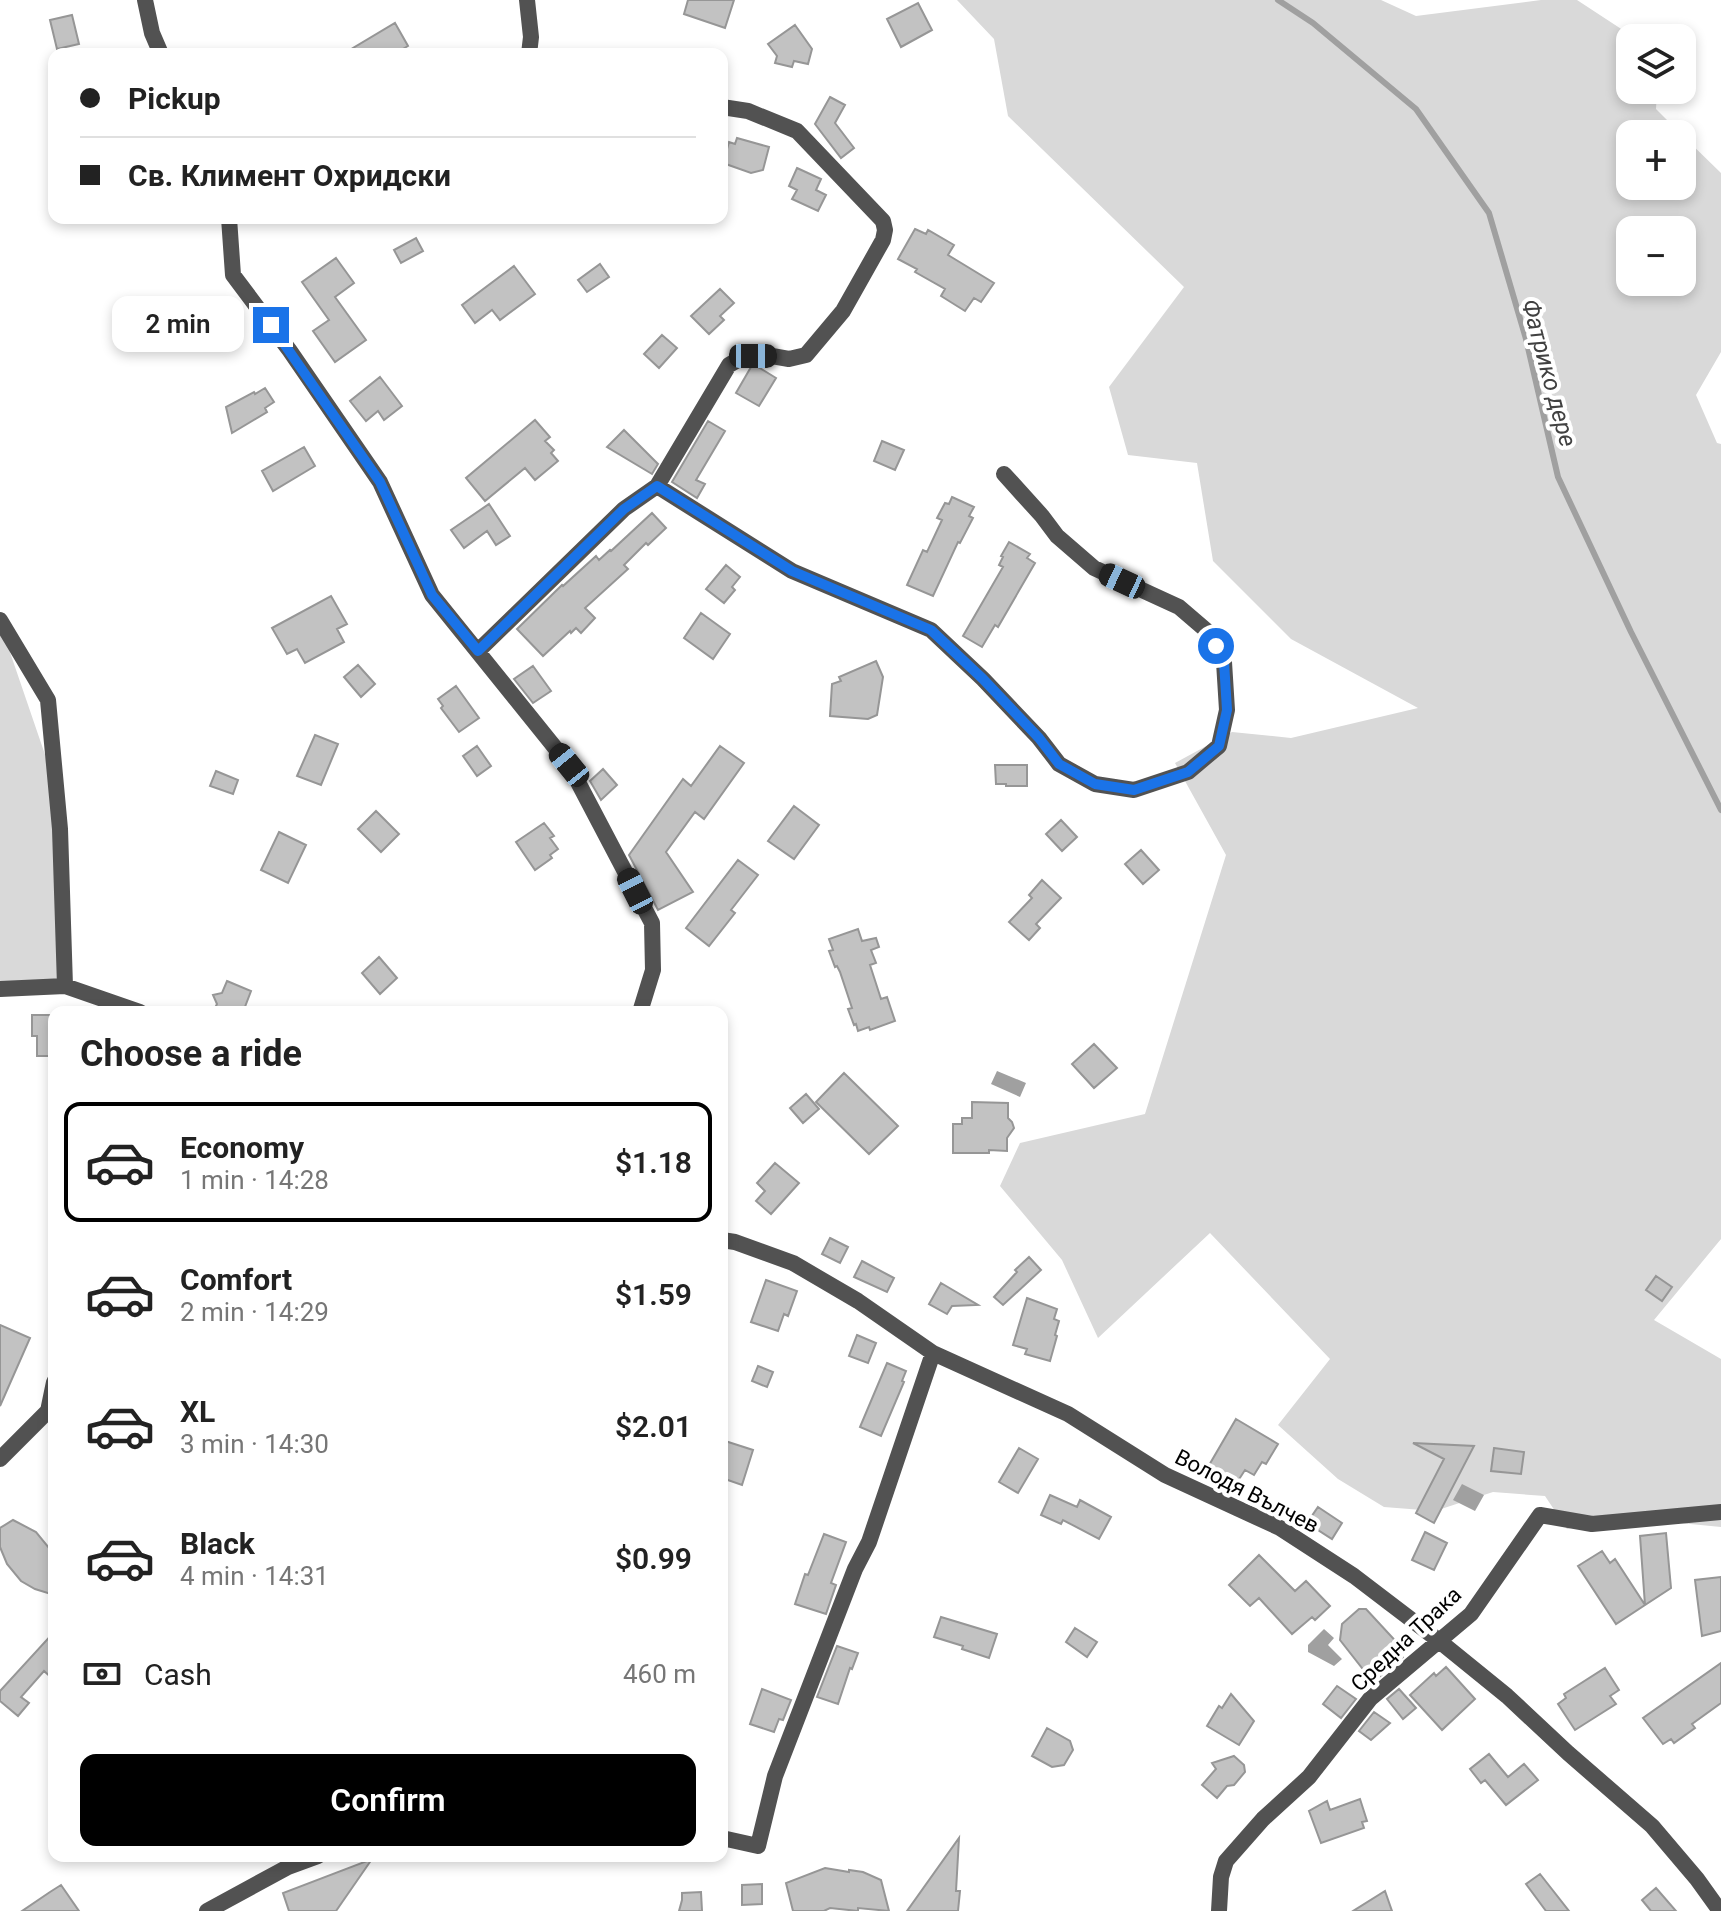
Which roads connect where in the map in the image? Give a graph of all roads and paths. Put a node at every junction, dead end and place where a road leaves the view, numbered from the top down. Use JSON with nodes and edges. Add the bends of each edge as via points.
{"nodes":[{"id":1,"x":145,"y":0,"type":"edge"},
{"id":2,"x":527,"y":0,"type":"edge"},
{"id":3,"x":158,"y":48,"type":"edge"},
{"id":4,"x":530,"y":48,"type":"edge"},
{"id":5,"x":728,"y":108,"type":"edge"},
{"id":6,"x":231,"y":224,"type":"edge"},
{"id":7,"x":1004,"y":474,"type":"dead end"},
{"id":8,"x":657,"y":486,"type":"junction"},
{"id":9,"x":0,"y":620,"type":"edge"},
{"id":10,"x":478,"y":651,"type":"junction"},
{"id":11,"x":65,"y":986,"type":"junction"},
{"id":12,"x":0,"y":989,"type":"edge"},
{"id":13,"x":108,"y":1006,"type":"edge"},
{"id":14,"x":642,"y":1006,"type":"edge"},
{"id":15,"x":728,"y":1241,"type":"edge"},
{"id":16,"x":933,"y":1353,"type":"junction"},
{"id":17,"x":48,"y":1414,"type":"edge"},
{"id":18,"x":0,"y":1459,"type":"edge"},
{"id":19,"x":1721,"y":1512,"type":"edge"},
{"id":20,"x":1438,"y":1640,"type":"junction"},
{"id":21,"x":728,"y":1839,"type":"edge"},
{"id":22,"x":302,"y":1862,"type":"edge"},
{"id":23,"x":207,"y":1911,"type":"edge"},
{"id":24,"x":1219,"y":1911,"type":"edge"},
{"id":25,"x":1720,"y":1911,"type":"edge"}],
"edges":[{"from":1,"to":3,"type":"street"},
{"from":2,"to":4,"type":"street"},
{"from":5,"to":8,"type":"street","via":[[797,131],[883,221],[885,230],[843,311],[806,355],[753,356],[729,365]]},
{"from":6,"to":10,"type":"street","via":[[233,275],[380,482],[432,595]]},
{"from":7,"to":8,"type":"street","via":[[1057,536],[1094,568],[1179,607],[1207,631],[1224,662],[1227,710],[1219,746],[1188,772],[1134,790],[1095,784],[1059,764],[931,630],[792,571]]},
{"from":8,"to":10,"type":"street","via":[[624,509]]},
{"from":9,"to":11,"type":"street","via":[[48,700],[60,829]]},
{"from":10,"to":14,"type":"street","via":[[569,765],[652,923],[653,970]]},
{"from":11,"to":12,"type":"street"},
{"from":11,"to":13,"type":"street"},
{"from":15,"to":16,"type":"street","name":"Володя Вълчев","via":[[793,1263]]},
{"from":16,"to":20,"type":"street","name":"Володя Вълчев","via":[[1068,1414],[1165,1475],[1280,1528]]},
{"from":16,"to":21,"type":"street","via":[[869,1542],[775,1776],[758,1846]]},
{"from":17,"to":18,"type":"street"},
{"from":19,"to":20,"type":"street","name":"Средна Трака","via":[[1592,1524],[1540,1515],[1471,1614]]},
{"from":20,"to":24,"type":"street","name":"Средна Трака","via":[[1370,1699],[1309,1777],[1226,1861]]},
{"from":20,"to":25,"type":"street","name":"Володя Вълчев","via":[[1652,1826]]},
{"from":22,"to":23,"type":"street"}]}
